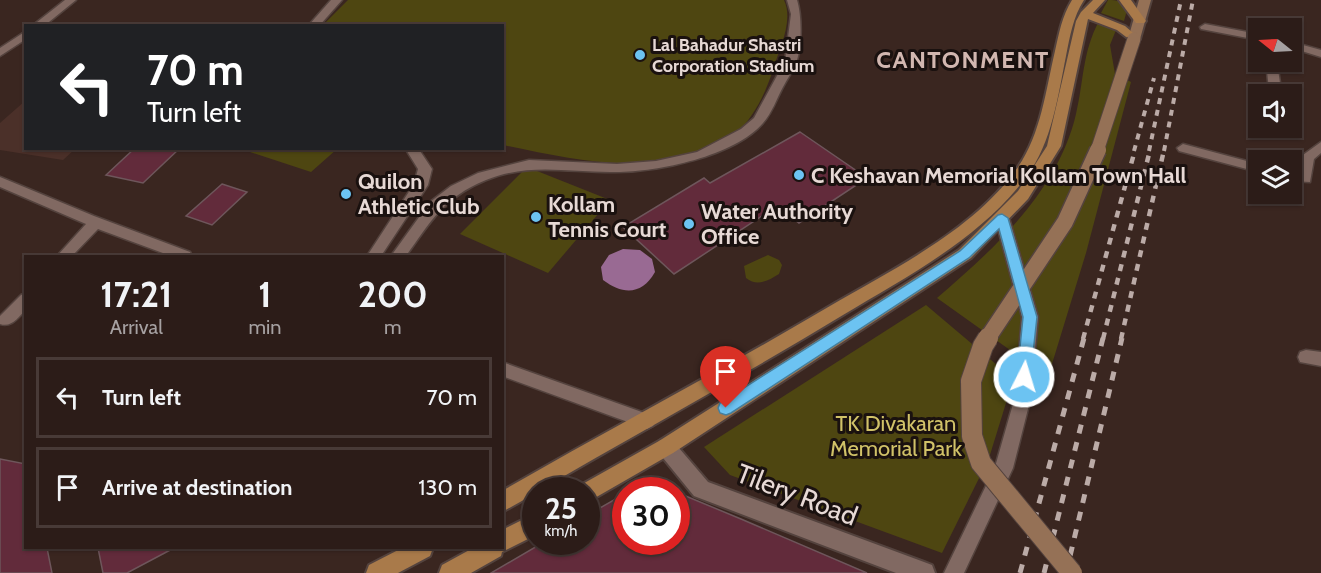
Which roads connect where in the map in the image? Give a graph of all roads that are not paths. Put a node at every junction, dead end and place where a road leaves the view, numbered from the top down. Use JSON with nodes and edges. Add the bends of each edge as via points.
{"nodes":[{"id":1,"x":71,"y":0,"type":"edge"},
{"id":2,"x":337,"y":0,"type":"edge"},
{"id":3,"x":792,"y":0,"type":"edge"},
{"id":4,"x":1099,"y":0,"type":"edge"},
{"id":5,"x":1125,"y":0,"type":"edge"},
{"id":6,"x":1145,"y":0,"type":"edge"},
{"id":7,"x":1081,"y":7,"type":"edge"},
{"id":8,"x":1140,"y":21,"type":"junction"},
{"id":9,"x":40,"y":24,"type":"edge"},
{"id":10,"x":315,"y":24,"type":"edge"},
{"id":11,"x":1205,"y":27,"type":"dead end"},
{"id":12,"x":24,"y":35,"type":"edge"},
{"id":13,"x":1248,"y":35,"type":"edge"},
{"id":14,"x":1134,"y":39,"type":"junction"},
{"id":15,"x":1302,"y":48,"type":"edge"},
{"id":16,"x":0,"y":53,"type":"edge"},
{"id":17,"x":1321,"y":54,"type":"edge"},
{"id":18,"x":1321,"y":146,"type":"edge"},
{"id":19,"x":1183,"y":147,"type":"dead end"},
{"id":20,"x":412,"y":150,"type":"edge"},
{"id":21,"x":1248,"y":165,"type":"edge"},
{"id":22,"x":1302,"y":179,"type":"edge"},
{"id":23,"x":0,"y":182,"type":"edge"},
{"id":24,"x":1002,"y":218,"type":"junction"},
{"id":25,"x":95,"y":223,"type":"junction"},
{"id":26,"x":65,"y":255,"type":"edge"},
{"id":27,"x":181,"y":255,"type":"edge"},
{"id":28,"x":375,"y":255,"type":"edge"},
{"id":29,"x":399,"y":255,"type":"edge"},
{"id":30,"x":24,"y":301,"type":"edge"},
{"id":31,"x":6,"y":320,"type":"dead end"},
{"id":32,"x":504,"y":370,"type":"edge"},
{"id":33,"x":647,"y":421,"type":"junction"},
{"id":34,"x":666,"y":447,"type":"junction"},
{"id":35,"x":600,"y":485,"type":"edge"},
{"id":36,"x":504,"y":501,"type":"edge"},
{"id":37,"x":522,"y":531,"type":"edge"},
{"id":38,"x":504,"y":541,"type":"edge"},
{"id":39,"x":420,"y":549,"type":"edge"},
{"id":40,"x":491,"y":549,"type":"edge"},
{"id":41,"x":377,"y":573,"type":"edge"},
{"id":42,"x":450,"y":573,"type":"edge"},
{"id":43,"x":924,"y":573,"type":"edge"},
{"id":44,"x":954,"y":573,"type":"edge"},
{"id":45,"x":1072,"y":573,"type":"edge"}],
"edges":[{"from":1,"to":9,"type":"street"},
{"from":2,"to":10,"type":"street"},
{"from":3,"to":29,"type":"street","via":[[796,14],[791,61],[759,120],[745,132],[701,155],[672,163],[617,168],[529,164],[483,176],[435,205]]},
{"from":4,"to":7,"type":"main road"},
{"from":5,"to":8,"type":"main road"},
{"from":6,"to":8,"type":"main road"},
{"from":7,"to":14,"type":"main road"},
{"from":7,"to":24,"type":"main road","via":[[1054,146],[1023,195]]},
{"from":7,"to":33,"type":"main road","via":[[1068,13],[1037,143],[1025,168],[1002,198],[927,256]]},
{"from":8,"to":14,"type":"main road"},
{"from":11,"to":13,"type":"street"},
{"from":12,"to":16,"type":"street"},
{"from":14,"to":45,"type":"main road","bridge":true,"via":[[1100,145],[1065,222],[983,346],[971,381],[972,436],[981,463]]},
{"from":15,"to":17,"type":"street"},
{"from":18,"to":22,"type":"street","via":[[1308,158],[1305,179]]},
{"from":19,"to":21,"type":"street"},
{"from":20,"to":28,"type":"street","via":[[425,169],[421,185]]},
{"from":23,"to":25,"type":"street"},
{"from":24,"to":34,"type":"main road","via":[[965,254]]},
{"from":24,"to":44,"type":"street","via":[[1030,317],[1023,397],[1004,468]]},
{"from":25,"to":26,"type":"street"},
{"from":25,"to":27,"type":"street"},
{"from":30,"to":31,"type":"street"},
{"from":32,"to":33,"type":"street"},
{"from":33,"to":36,"type":"main road"},
{"from":34,"to":35,"type":"main road"},
{"from":34,"to":43,"type":"street","name":"Tilery Road","via":[[701,489]]},
{"from":37,"to":38,"type":"main road"},
{"from":39,"to":41,"type":"main road"},
{"from":40,"to":42,"type":"main road"}]}
